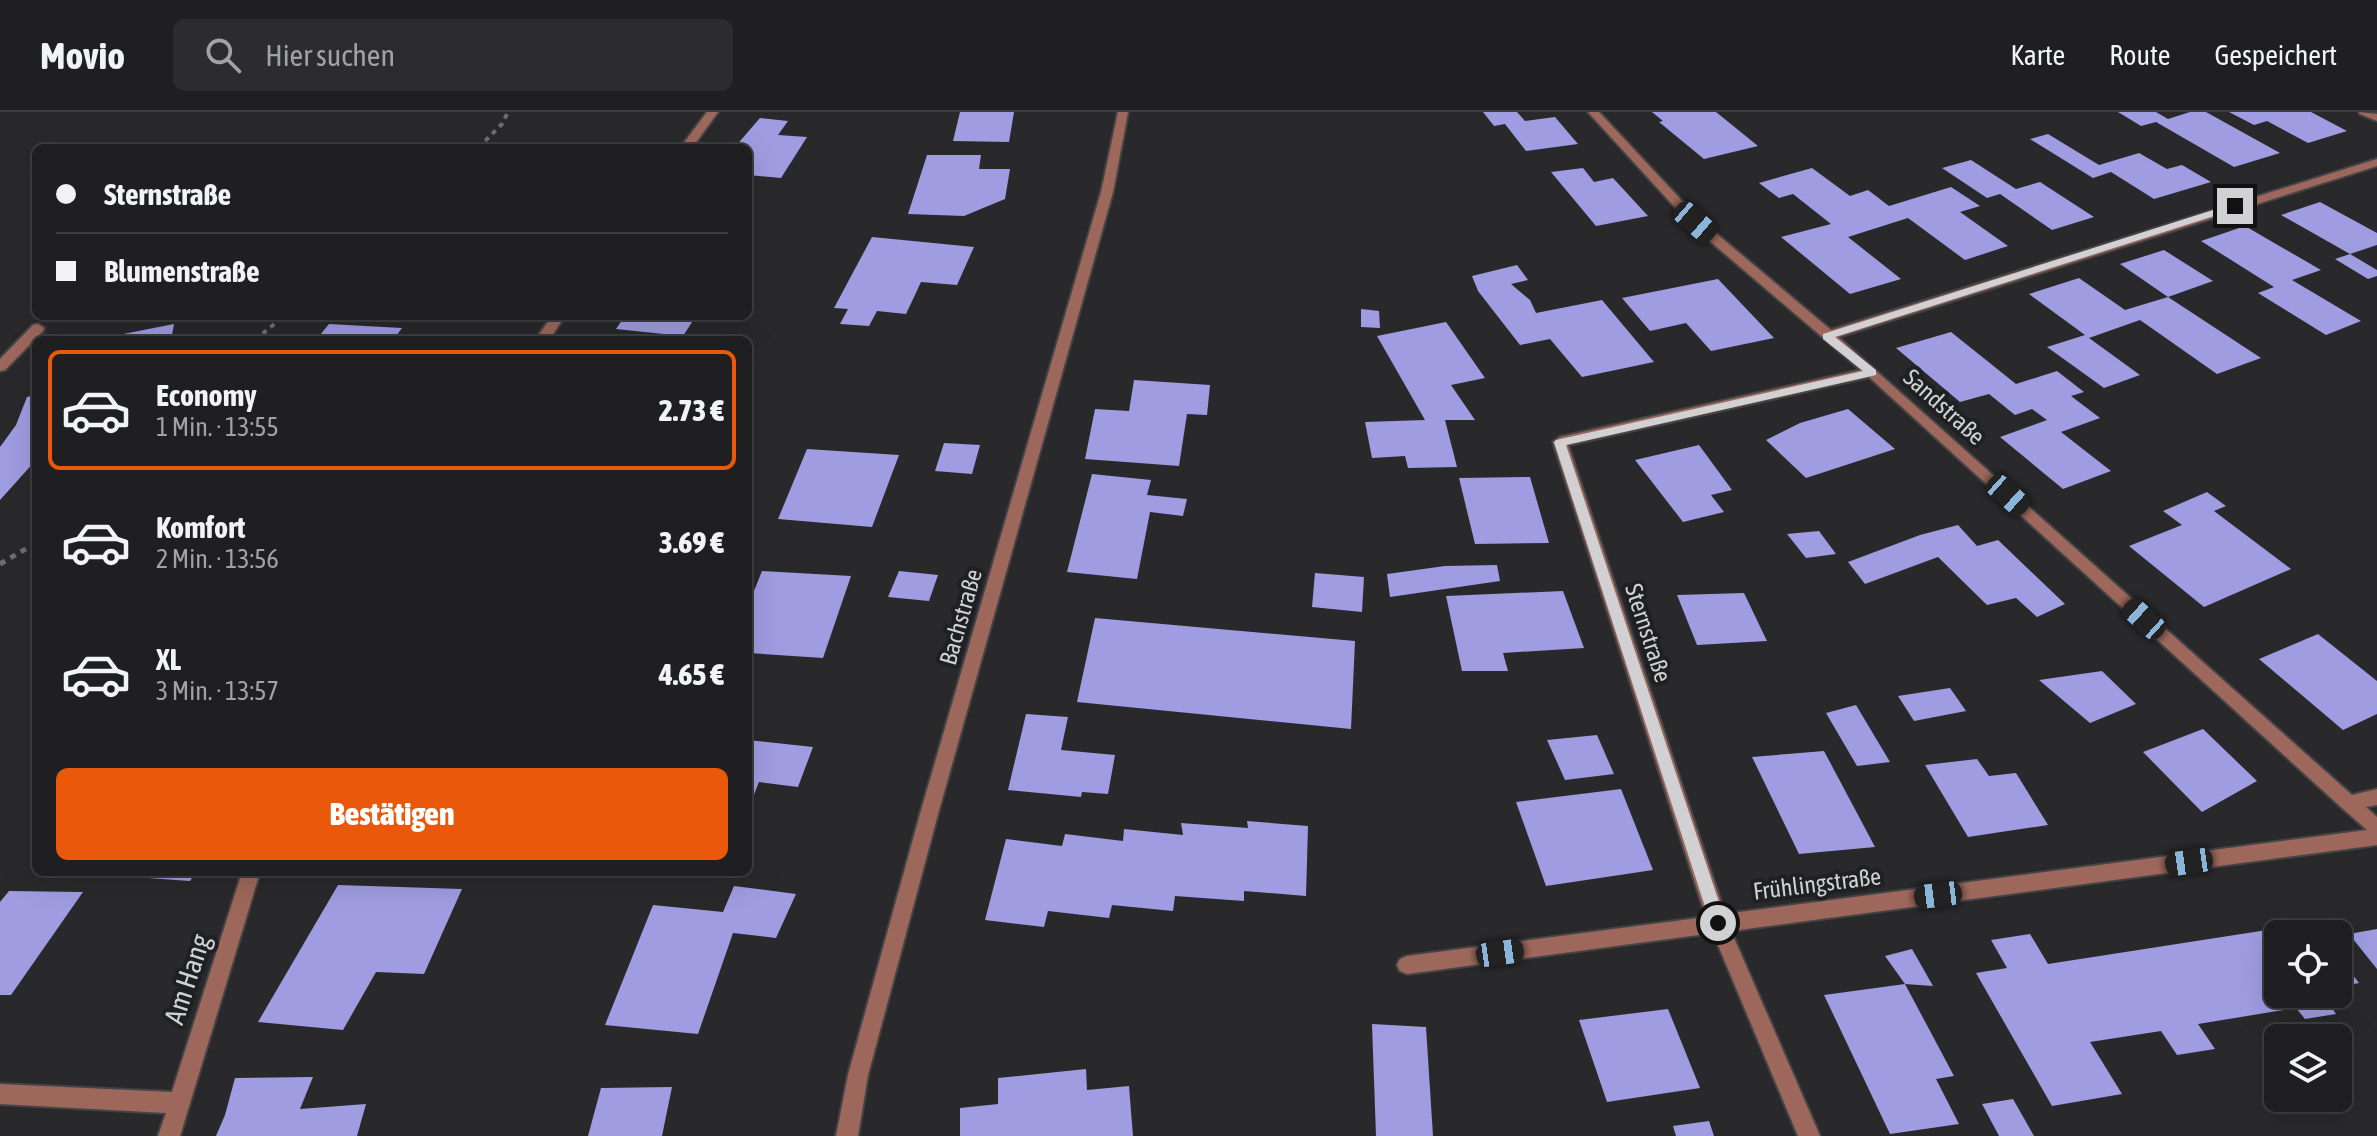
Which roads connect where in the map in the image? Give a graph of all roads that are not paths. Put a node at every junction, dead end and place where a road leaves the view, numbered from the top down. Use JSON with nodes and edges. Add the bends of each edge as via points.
{"nodes":[{"id":1,"x":713,"y":112,"type":"edge"},
{"id":2,"x":1123,"y":112,"type":"edge"},
{"id":3,"x":1593,"y":112,"type":"edge"},
{"id":4,"x":2364,"y":112,"type":"edge"},
{"id":5,"x":2377,"y":118,"type":"edge"},
{"id":6,"x":689,"y":144,"type":"edge"},
{"id":7,"x":2377,"y":162,"type":"edge"},
{"id":8,"x":38,"y":328,"type":"dead end"},
{"id":9,"x":1827,"y":336,"type":"junction"},
{"id":10,"x":0,"y":367,"type":"edge"},
{"id":11,"x":1872,"y":372,"type":"junction"},
{"id":12,"x":2377,"y":797,"type":"edge"},
{"id":13,"x":2348,"y":803,"type":"junction"},
{"id":14,"x":2377,"y":828,"type":"edge"},
{"id":15,"x":2377,"y":837,"type":"edge"},
{"id":16,"x":250,"y":876,"type":"edge"},
{"id":17,"x":1718,"y":923,"type":"junction"},
{"id":18,"x":1407,"y":965,"type":"dead end"},
{"id":19,"x":0,"y":1094,"type":"edge"},
{"id":20,"x":177,"y":1103,"type":"junction"},
{"id":21,"x":169,"y":1136,"type":"edge"},
{"id":22,"x":847,"y":1136,"type":"edge"},
{"id":23,"x":1809,"y":1136,"type":"edge"}],
"edges":[{"from":1,"to":6,"type":"street"},
{"from":2,"to":22,"type":"street","name":"Bachstraße","via":[[1107,192],[925,830],[858,1075]]},
{"from":3,"to":9,"type":"street","name":"Sandstraße","via":[[1695,222]]},
{"from":4,"to":5,"type":"street"},
{"from":7,"to":9,"type":"street"},
{"from":8,"to":10,"type":"street"},
{"from":9,"to":11,"type":"street","name":"Sandstraße"},
{"from":11,"to":13,"type":"street","name":"Sandstraße"},
{"from":11,"to":17,"type":"street","name":"Sternstraße","via":[[1560,442]]},
{"from":12,"to":13,"type":"street"},
{"from":13,"to":14,"type":"street","name":"Sandstraße"},
{"from":15,"to":17,"type":"street","name":"Frühlingstraße"},
{"from":16,"to":20,"type":"street","name":"Am Hang"},
{"from":17,"to":18,"type":"street","name":"Frühlingstraße"},
{"from":17,"to":23,"type":"street","name":"Sternstraße"},
{"from":19,"to":20,"type":"street"},
{"from":20,"to":21,"type":"street","name":"Am Hang"}]}
